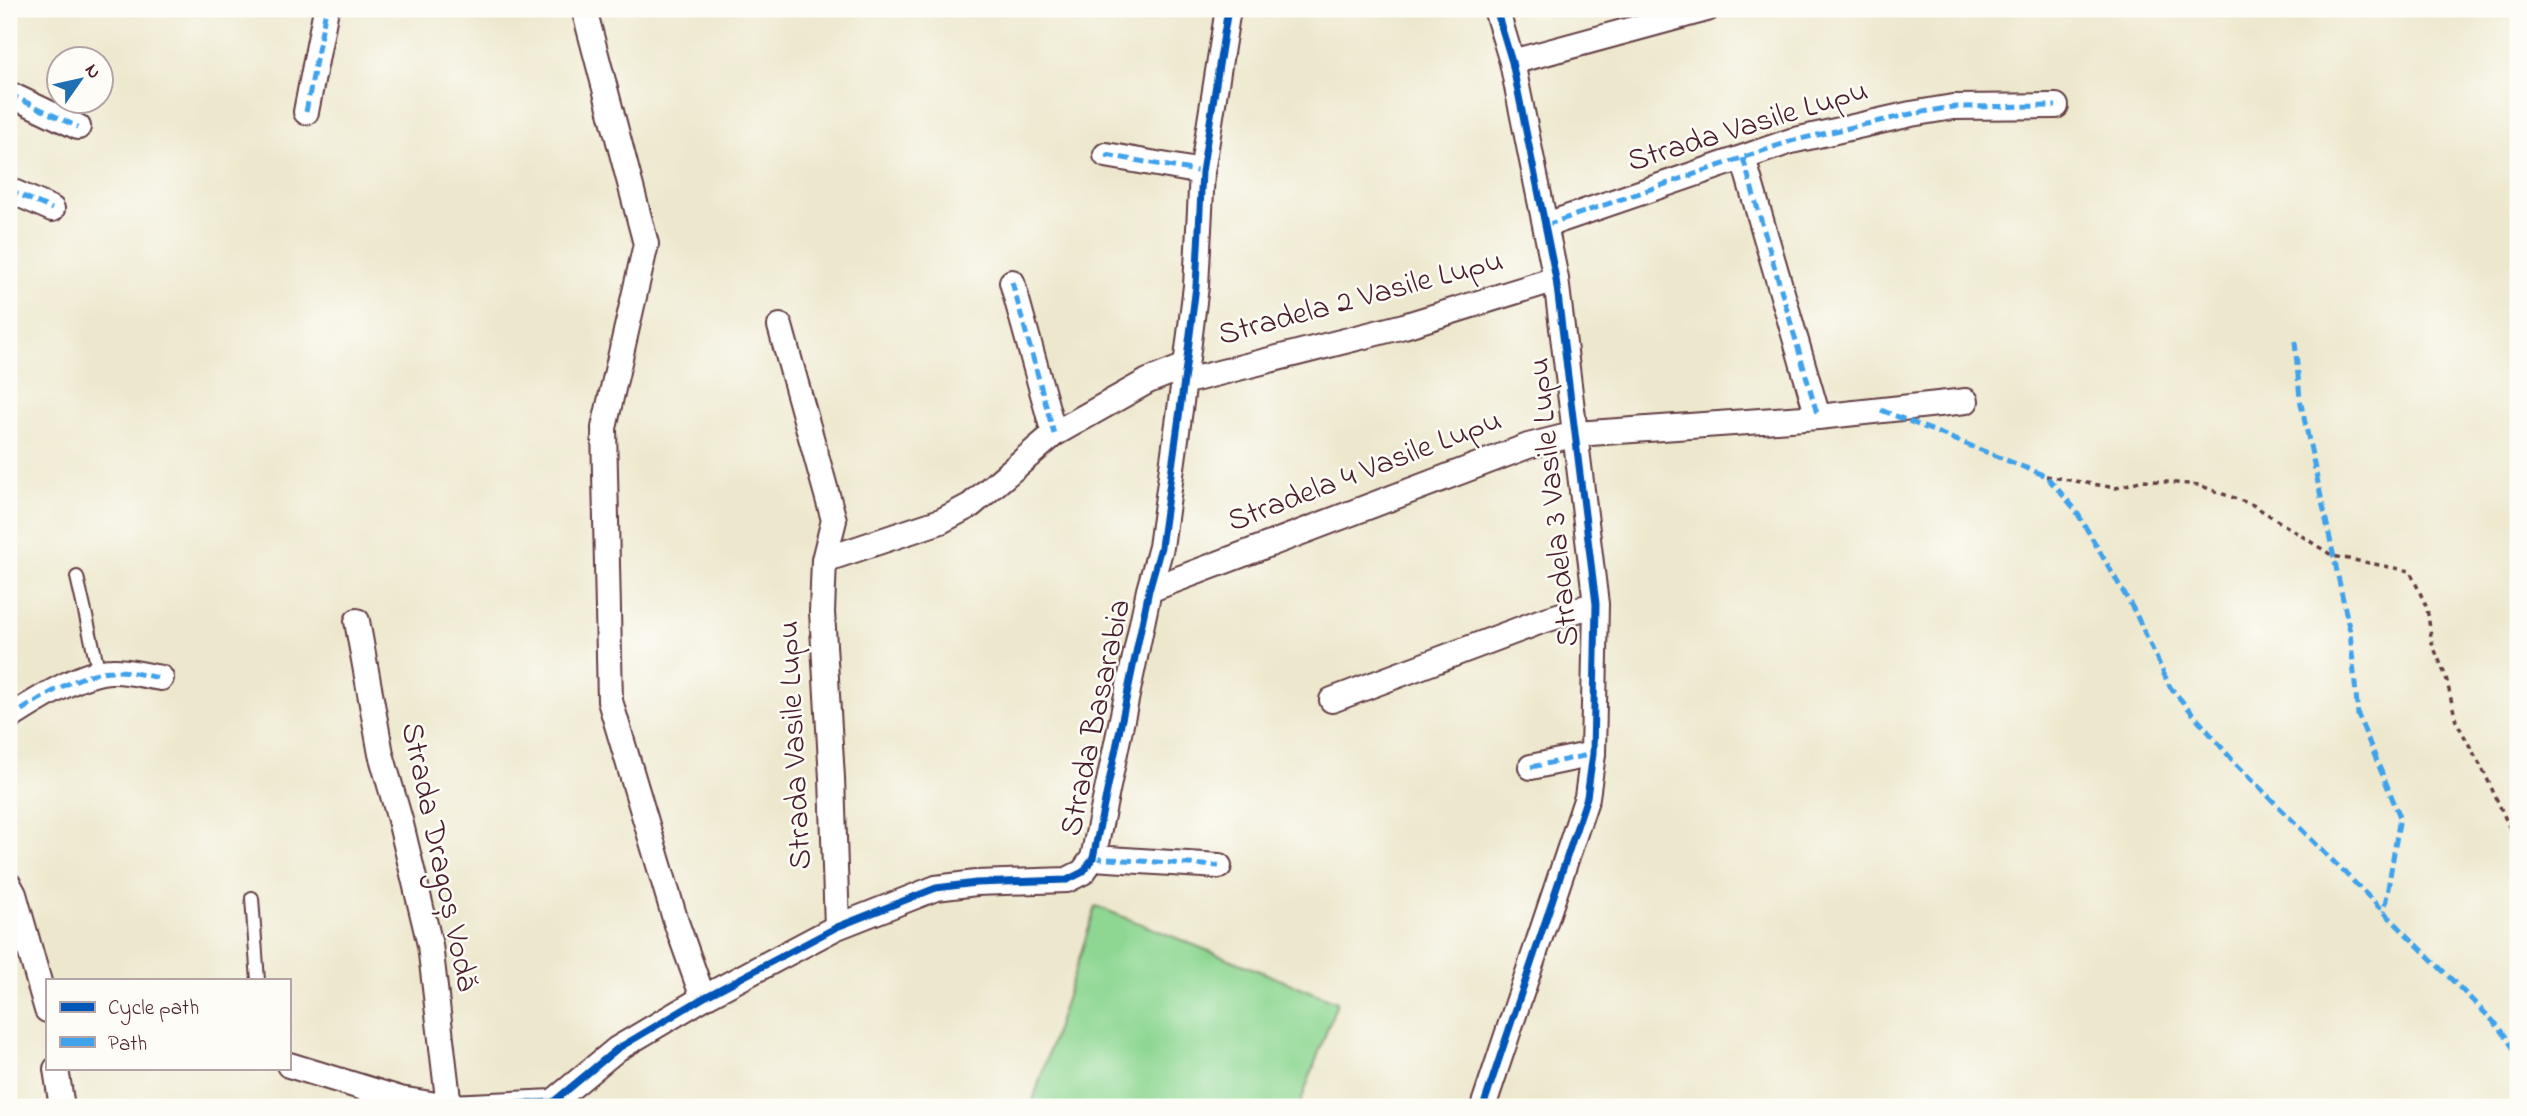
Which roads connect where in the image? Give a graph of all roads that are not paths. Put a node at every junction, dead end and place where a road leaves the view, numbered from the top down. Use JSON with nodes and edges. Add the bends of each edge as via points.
{"nodes":[{"id":1,"x":326,"y":9,"type":"edge"},
{"id":2,"x":584,"y":9,"type":"edge"},
{"id":3,"x":1228,"y":9,"type":"edge"},
{"id":4,"x":1496,"y":9,"type":"edge"},
{"id":5,"x":1707,"y":9,"type":"edge"},
{"id":6,"x":1512,"y":62,"type":"junction"},
{"id":7,"x":9,"y":94,"type":"edge"},
{"id":8,"x":2056,"y":106,"type":"dead end"},
{"id":9,"x":306,"y":112,"type":"dead end"},
{"id":10,"x":78,"y":127,"type":"dead end"},
{"id":11,"x":1106,"y":155,"type":"dead end"},
{"id":12,"x":1743,"y":158,"type":"junction"},
{"id":13,"x":1202,"y":172,"type":"junction"},
{"id":14,"x":9,"y":190,"type":"edge"},
{"id":15,"x":52,"y":209,"type":"dead end"},
{"id":16,"x":1546,"y":225,"type":"junction"},
{"id":17,"x":1556,"y":279,"type":"junction"},
{"id":18,"x":1012,"y":282,"type":"dead end"},
{"id":19,"x":780,"y":326,"type":"dead end"},
{"id":20,"x":1185,"y":374,"type":"junction"},
{"id":21,"x":1966,"y":401,"type":"dead end"},
{"id":22,"x":1818,"y":417,"type":"junction"},
{"id":23,"x":1054,"y":434,"type":"junction"},
{"id":24,"x":1576,"y":434,"type":"junction"},
{"id":25,"x":824,"y":560,"type":"junction"},
{"id":26,"x":78,"y":577,"type":"dead end"},
{"id":27,"x":1149,"y":590,"type":"junction"},
{"id":28,"x":1596,"y":604,"type":"junction"},
{"id":29,"x":357,"y":621,"type":"dead end"},
{"id":30,"x":99,"y":673,"type":"junction"},
{"id":31,"x":161,"y":678,"type":"dead end"},
{"id":32,"x":1332,"y":699,"type":"dead end"},
{"id":33,"x":9,"y":718,"type":"edge"},
{"id":34,"x":1593,"y":754,"type":"junction"},
{"id":35,"x":1531,"y":767,"type":"dead end"},
{"id":36,"x":1093,"y":858,"type":"junction"},
{"id":37,"x":1219,"y":866,"type":"dead end"},
{"id":38,"x":9,"y":885,"type":"edge"},
{"id":39,"x":253,"y":898,"type":"dead end"},
{"id":40,"x":837,"y":927,"type":"junction"},
{"id":41,"x":258,"y":979,"type":"edge"},
{"id":42,"x":703,"y":998,"type":"junction"},
{"id":43,"x":46,"y":1003,"type":"edge"},
{"id":44,"x":290,"y":1065,"type":"edge"},
{"id":45,"x":56,"y":1070,"type":"edge"},
{"id":46,"x":553,"y":1102,"type":"junction"},
{"id":47,"x":401,"y":1103,"type":"edge"},
{"id":48,"x":62,"y":1107,"type":"edge"},
{"id":49,"x":449,"y":1107,"type":"edge"},
{"id":50,"x":579,"y":1107,"type":"edge"},
{"id":51,"x":1483,"y":1107,"type":"edge"}],
"edges":[{"from":1,"to":9,"type":"street"},
{"from":2,"to":42,"type":"street","via":[[646,244],[604,428],[610,701]]},
{"from":3,"to":13,"type":"street","name":"Strada Basarabia"},
{"from":4,"to":6,"type":"street","name":"Stradela 3 Vasile Lupu"},
{"from":5,"to":6,"type":"street"},
{"from":6,"to":16,"type":"street","name":"Stradela 3 Vasile Lupu"},
{"from":7,"to":10,"type":"street"},
{"from":8,"to":12,"type":"street","name":"Strada Vasile Lupu","via":[[1953,107],[1791,141]]},
{"from":11,"to":13,"type":"street"},
{"from":12,"to":16,"type":"street","name":"Strada Vasile Lupu"},
{"from":12,"to":22,"type":"street"},
{"from":13,"to":20,"type":"street","name":"Strada Basarabia","via":[[1196,286]]},
{"from":14,"to":15,"type":"street"},
{"from":16,"to":17,"type":"street","name":"Stradela 3 Vasile Lupu"},
{"from":17,"to":20,"type":"street","name":"Stradela 2 Vasile Lupu","via":[[1404,326]]},
{"from":17,"to":24,"type":"street","name":"Stradela 3 Vasile Lupu"},
{"from":18,"to":23,"type":"street"},
{"from":19,"to":25,"type":"street","name":"Strada Vasile Lupu","via":[[834,520]]},
{"from":20,"to":23,"type":"street","via":[[1148,381]]},
{"from":20,"to":27,"type":"street","name":"Strada Basarabia","via":[[1161,547]]},
{"from":21,"to":22,"type":"street","name":"Stradela 4 Vasile Lupu"},
{"from":22,"to":24,"type":"street","name":"Stradela 4 Vasile Lupu"},
{"from":23,"to":25,"type":"street","via":[[971,505],[941,521]]},
{"from":24,"to":27,"type":"street","name":"Stradela 4 Vasile Lupu","via":[[1528,446]]},
{"from":24,"to":28,"type":"street","name":"Stradela 3 Vasile Lupu"},
{"from":25,"to":40,"type":"street","name":"Strada Vasile Lupu","via":[[822,612]]},
{"from":26,"to":30,"type":"lane"},
{"from":27,"to":36,"type":"street","name":"Strada Basarabia"},
{"from":28,"to":32,"type":"street","name":"Stradela 3 Vasile Lupu"},
{"from":28,"to":34,"type":"street","name":"Stradela 3 Vasile Lupu"},
{"from":29,"to":49,"type":"street","name":"Strada Dragoș Vodă","via":[[381,754],[430,945]]},
{"from":30,"to":31,"type":"street","via":[[111,670]]},
{"from":30,"to":33,"type":"street","via":[[38,699]]},
{"from":34,"to":35,"type":"street"},
{"from":34,"to":51,"type":"street","name":"Stradela 3 Vasile Lupu","via":[[1587,797]]},
{"from":36,"to":37,"type":"street","name":"Strada Basarabia"},
{"from":36,"to":40,"type":"street","name":"Strada Basarabia","via":[[1083,872],[1067,880],[936,888]]},
{"from":38,"to":43,"type":"street"},
{"from":39,"to":41,"type":"lane"},
{"from":40,"to":42,"type":"street","name":"Strada Basarabia"},
{"from":42,"to":46,"type":"street","name":"Strada Basarabia","via":[[617,1049]]},
{"from":44,"to":47,"type":"street"},
{"from":45,"to":48,"type":"street"},
{"from":46,"to":49,"type":"street"},
{"from":46,"to":50,"type":"street"},
{"from":47,"to":49,"type":"street"}]}
